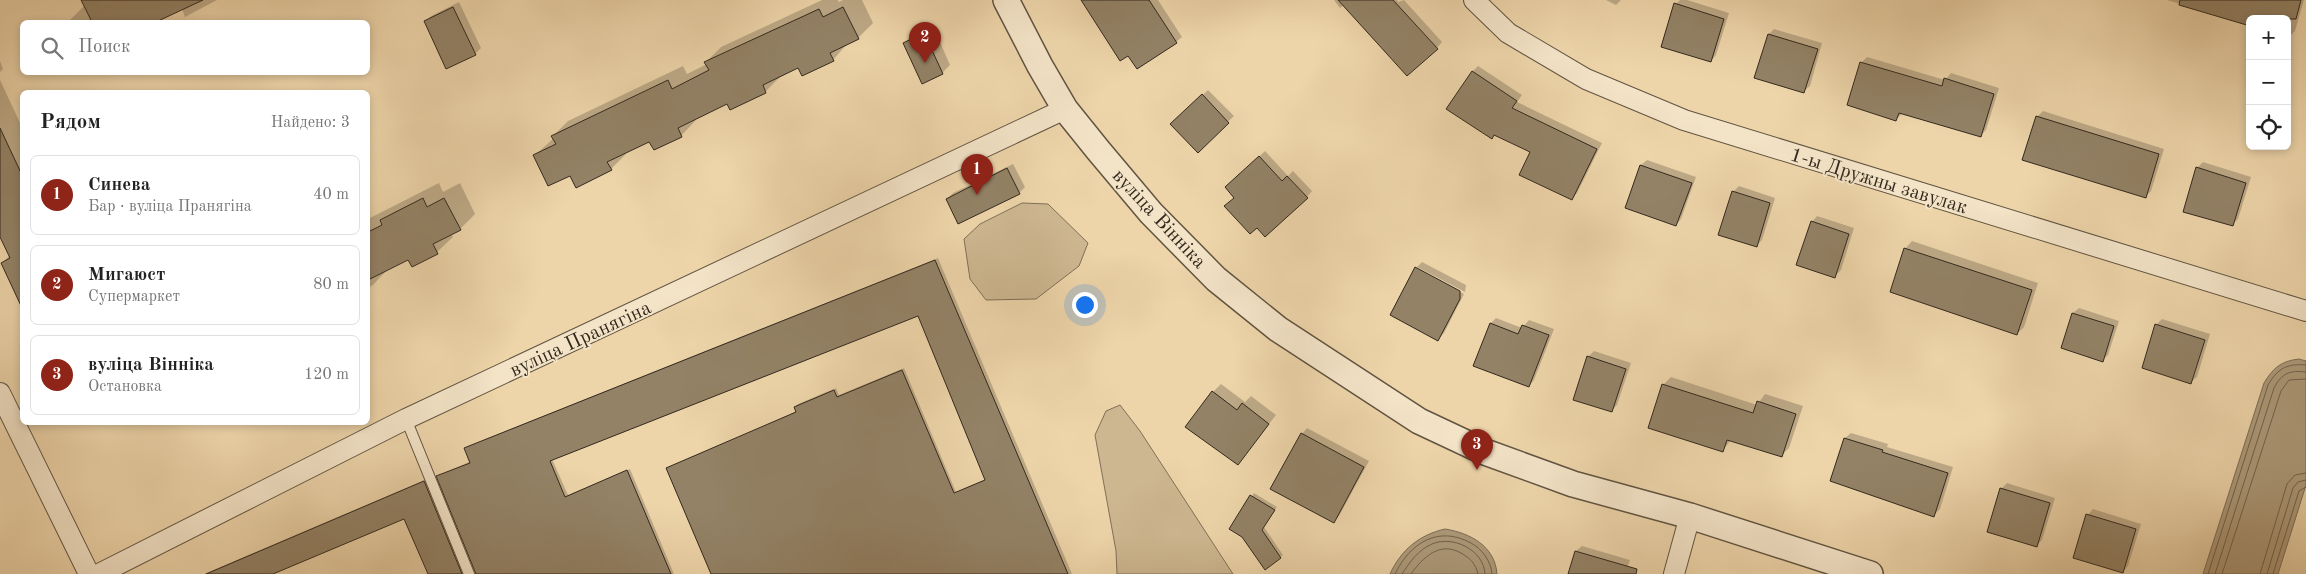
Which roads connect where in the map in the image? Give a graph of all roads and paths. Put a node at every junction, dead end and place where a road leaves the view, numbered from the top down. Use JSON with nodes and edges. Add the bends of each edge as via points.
{"nodes":[{"id":1,"x":1006,"y":0,"type":"edge"},
{"id":2,"x":1474,"y":0,"type":"edge"},
{"id":3,"x":1065,"y":109,"type":"junction"},
{"id":4,"x":2306,"y":312,"type":"edge"},
{"id":5,"x":0,"y":392,"type":"edge"},
{"id":6,"x":406,"y":419,"type":"junction"},
{"id":7,"x":1690,"y":516,"type":"junction"},
{"id":8,"x":89,"y":574,"type":"edge"},
{"id":9,"x":99,"y":574,"type":"edge"},
{"id":10,"x":469,"y":574,"type":"edge"},
{"id":11,"x":1674,"y":574,"type":"edge"},
{"id":12,"x":1870,"y":574,"type":"edge"}],
"edges":[{"from":1,"to":3,"type":"street","name":"вуліца Вінніка"},
{"from":2,"to":4,"type":"street","name":"1-ы Дружны завулак","via":[[1508,32],[1586,79],[1684,120]]},
{"from":3,"to":6,"type":"street","name":"вуліца Пранягіна"},
{"from":3,"to":7,"type":"street","name":"вуліца Вінніка","via":[[1151,213],[1216,280],[1278,330],[1367,389],[1420,421],[1485,452],[1573,484]]},
{"from":5,"to":8,"type":"street"},
{"from":6,"to":9,"type":"street","name":"вуліца Пранягіна"},
{"from":6,"to":10,"type":"lane"},
{"from":7,"to":11,"type":"street"},
{"from":7,"to":12,"type":"street","name":"вуліца Вінніка"}]}
